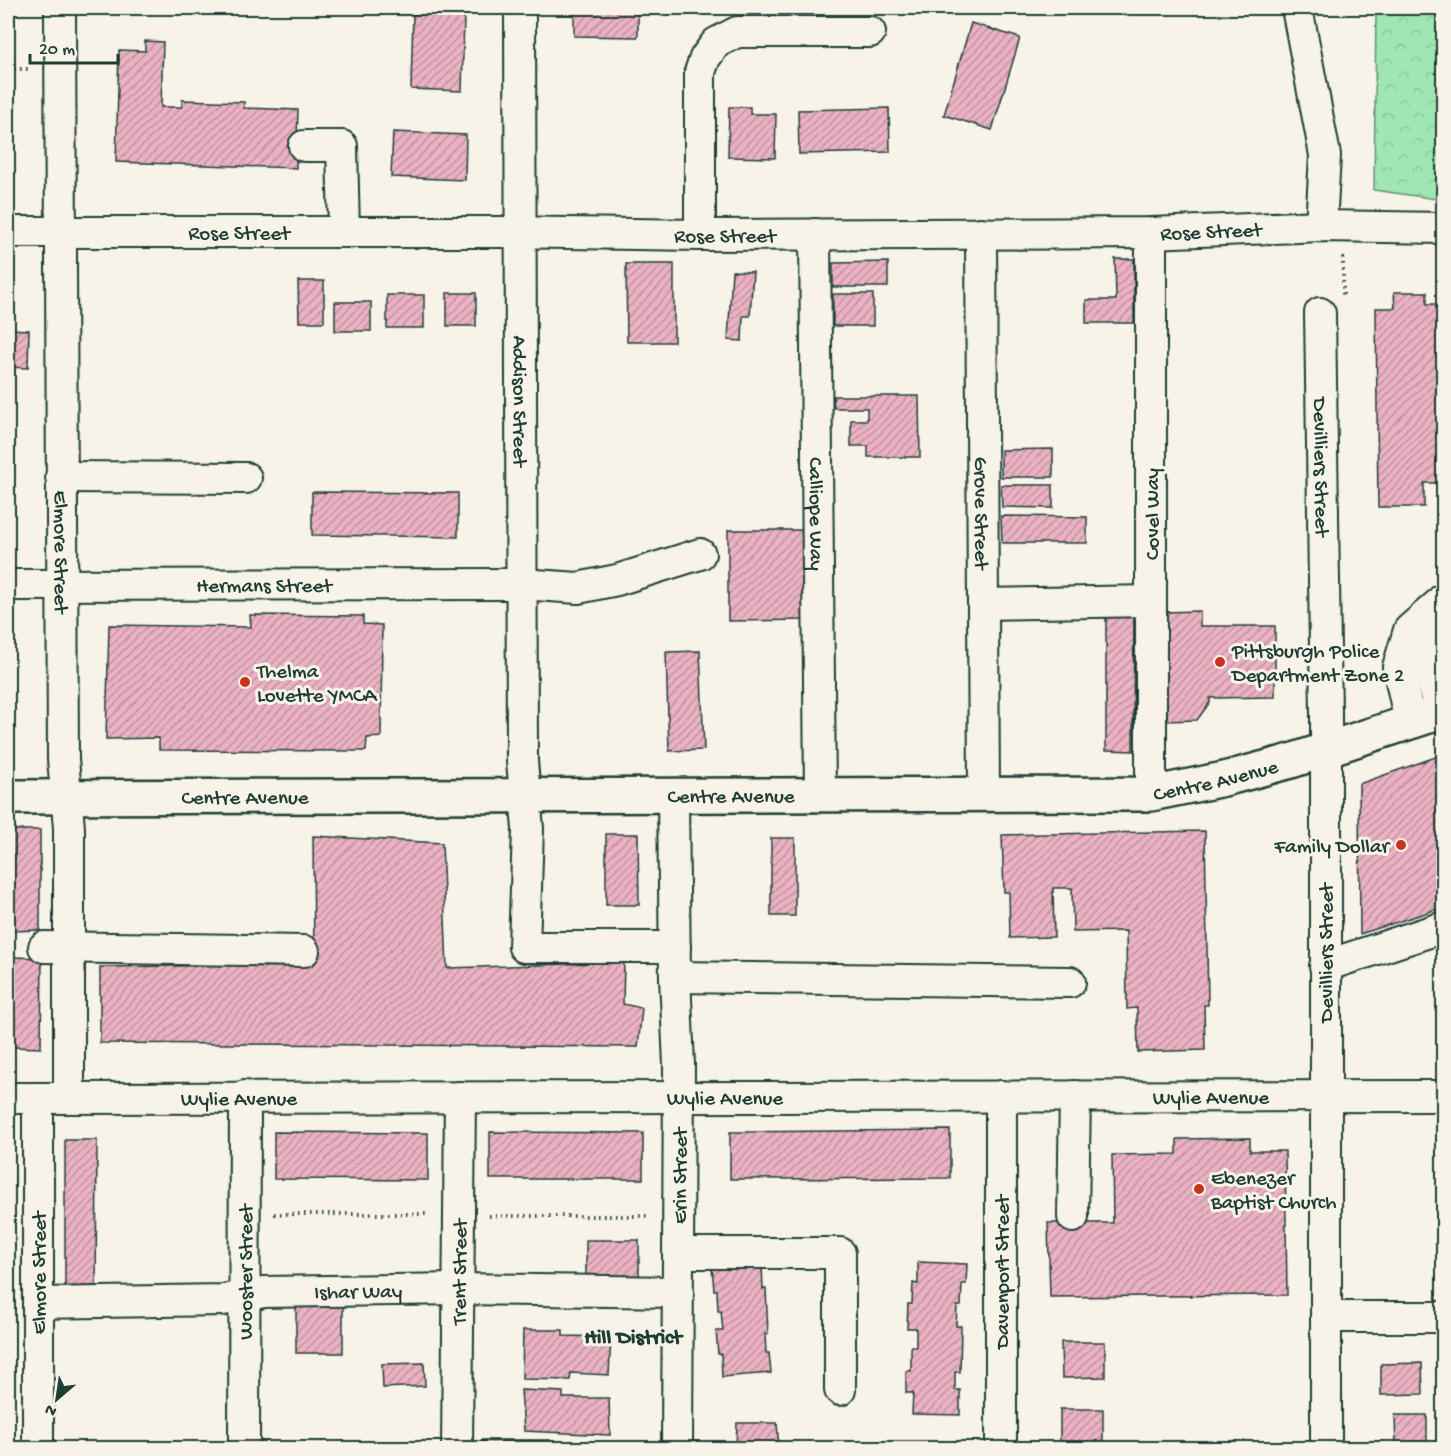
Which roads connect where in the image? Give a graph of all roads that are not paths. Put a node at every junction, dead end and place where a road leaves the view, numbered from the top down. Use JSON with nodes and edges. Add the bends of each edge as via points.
{"nodes":[{"id":1,"x":60,"y":8,"type":"edge"},
{"id":2,"x":519,"y":8,"type":"edge"},
{"id":3,"x":1296,"y":8,"type":"edge"},
{"id":4,"x":870,"y":32,"type":"dead end"},
{"id":5,"x":304,"y":146,"type":"dead end"},
{"id":6,"x":1321,"y":226,"type":"junction"},
{"id":7,"x":1443,"y":228,"type":"edge"},
{"id":8,"x":8,"y":232,"type":"edge"},
{"id":9,"x":61,"y":232,"type":"junction"},
{"id":10,"x":344,"y":232,"type":"junction"},
{"id":11,"x":520,"y":232,"type":"junction"},
{"id":12,"x":981,"y":233,"type":"junction"},
{"id":13,"x":1151,"y":233,"type":"junction"},
{"id":14,"x":815,"y":234,"type":"junction"},
{"id":15,"x":700,"y":235,"type":"junction"},
{"id":16,"x":1320,"y":314,"type":"dead end"},
{"id":17,"x":61,"y":477,"type":"junction"},
{"id":18,"x":246,"y":478,"type":"dead end"},
{"id":19,"x":700,"y":554,"type":"dead end"},
{"id":20,"x":522,"y":584,"type":"junction"},
{"id":21,"x":8,"y":585,"type":"edge"},
{"id":22,"x":61,"y":585,"type":"junction"},
{"id":23,"x":1443,"y":599,"type":"edge"},
{"id":24,"x":1151,"y":601,"type":"junction"},
{"id":25,"x":983,"y":604,"type":"junction"},
{"id":26,"x":1431,"y":715,"type":"edge"},
{"id":27,"x":1326,"y":750,"type":"junction"},
{"id":28,"x":820,"y":795,"type":"junction"},
{"id":29,"x":984,"y":795,"type":"junction"},
{"id":30,"x":1151,"y":795,"type":"junction"},
{"id":31,"x":525,"y":796,"type":"junction"},
{"id":32,"x":673,"y":796,"type":"junction"},
{"id":33,"x":8,"y":797,"type":"edge"},
{"id":34,"x":66,"y":797,"type":"junction"},
{"id":35,"x":1443,"y":927,"type":"edge"},
{"id":36,"x":57,"y":947,"type":"junction"},
{"id":37,"x":675,"y":947,"type":"junction"},
{"id":38,"x":304,"y":951,"type":"dead end"},
{"id":39,"x":1325,"y":966,"type":"junction"},
{"id":40,"x":675,"y":977,"type":"junction"},
{"id":41,"x":1070,"y":982,"type":"dead end"},
{"id":42,"x":245,"y":1096,"type":"junction"},
{"id":43,"x":679,"y":1096,"type":"junction"},
{"id":44,"x":1001,"y":1096,"type":"junction"},
{"id":45,"x":1075,"y":1096,"type":"junction"},
{"id":46,"x":1325,"y":1096,"type":"junction"},
{"id":47,"x":1443,"y":1096,"type":"edge"},
{"id":48,"x":69,"y":1097,"type":"junction"},
{"id":49,"x":460,"y":1097,"type":"junction"},
{"id":50,"x":8,"y":1098,"type":"edge"},
{"id":51,"x":38,"y":1098,"type":"junction"},
{"id":52,"x":1073,"y":1217,"type":"dead end"},
{"id":53,"x":678,"y":1253,"type":"junction"},
{"id":54,"x":458,"y":1289,"type":"junction"},
{"id":55,"x":678,"y":1292,"type":"junction"},
{"id":56,"x":244,"y":1295,"type":"junction"},
{"id":57,"x":38,"y":1304,"type":"junction"},
{"id":58,"x":1326,"y":1317,"type":"junction"},
{"id":59,"x":1443,"y":1317,"type":"edge"},
{"id":60,"x":840,"y":1390,"type":"dead end"},
{"id":61,"x":38,"y":1449,"type":"edge"},
{"id":62,"x":244,"y":1449,"type":"edge"},
{"id":63,"x":457,"y":1449,"type":"edge"},
{"id":64,"x":677,"y":1449,"type":"edge"},
{"id":65,"x":1001,"y":1449,"type":"edge"},
{"id":66,"x":1326,"y":1449,"type":"edge"}],
"edges":[{"from":1,"to":9,"type":"street","name":"Elmore Street"},
{"from":2,"to":11,"type":"street","name":"Addison Street"},
{"from":3,"to":6,"type":"street","via":[[1325,155]]},
{"from":4,"to":15,"type":"street","via":[[736,32],[716,43],[700,72]]},
{"from":5,"to":10,"type":"street","via":[[342,146]]},
{"from":6,"to":7,"type":"street","name":"Rose Street"},
{"from":6,"to":13,"type":"street","name":"Rose Street"},
{"from":8,"to":9,"type":"street","name":"Rose Street"},
{"from":9,"to":10,"type":"street","name":"Rose Street"},
{"from":9,"to":17,"type":"street","name":"Elmore Street"},
{"from":10,"to":11,"type":"street","name":"Rose Street"},
{"from":11,"to":15,"type":"street","name":"Rose Street"},
{"from":11,"to":20,"type":"street","name":"Addison Street"},
{"from":12,"to":13,"type":"street","name":"Rose Street"},
{"from":12,"to":14,"type":"street","name":"Rose Street"},
{"from":12,"to":25,"type":"street","name":"Grove Street"},
{"from":13,"to":24,"type":"street","name":"Covel Way"},
{"from":14,"to":15,"type":"street","name":"Rose Street"},
{"from":14,"to":28,"type":"street","name":"Calliope Way"},
{"from":16,"to":27,"type":"street","name":"Devilliers Street"},
{"from":17,"to":18,"type":"street"},
{"from":17,"to":22,"type":"street","name":"Elmore Street"},
{"from":19,"to":20,"type":"street","name":"Hermans Street","via":[[578,588]]},
{"from":20,"to":22,"type":"street","name":"Hermans Street"},
{"from":20,"to":31,"type":"street","name":"Addison Street"},
{"from":21,"to":22,"type":"street","name":"Hermans Street"},
{"from":22,"to":34,"type":"street","name":"Elmore Street"},
{"from":23,"to":26,"type":"street","via":[[1432,628],[1427,666]]},
{"from":24,"to":25,"type":"street"},
{"from":24,"to":30,"type":"street","name":"Covel Way"},
{"from":25,"to":29,"type":"street","name":"Grove Street"},
{"from":26,"to":27,"type":"main road","name":"Centre Avenue"},
{"from":27,"to":30,"type":"main road","name":"Centre Avenue"},
{"from":27,"to":39,"type":"street","name":"Devilliers Street"},
{"from":28,"to":29,"type":"main road","name":"Centre Avenue"},
{"from":28,"to":32,"type":"main road","name":"Centre Avenue"},
{"from":29,"to":30,"type":"main road","name":"Centre Avenue"},
{"from":31,"to":32,"type":"main road","name":"Centre Avenue"},
{"from":31,"to":34,"type":"main road","name":"Centre Avenue"},
{"from":31,"to":37,"type":"street","name":"Addison Street","via":[[528,829],[524,947]]},
{"from":32,"to":37,"type":"street","name":"Erin Street"},
{"from":33,"to":34,"type":"main road","name":"Centre Avenue"},
{"from":34,"to":36,"type":"street","name":"Elmore Street","via":[[69,828]]},
{"from":35,"to":39,"type":"street"},
{"from":36,"to":38,"type":"street"},
{"from":36,"to":48,"type":"street","name":"Elmore Street"},
{"from":37,"to":40,"type":"street","name":"Erin Street"},
{"from":39,"to":46,"type":"street","name":"Devilliers Street"},
{"from":40,"to":41,"type":"street"},
{"from":40,"to":43,"type":"street","name":"Erin Street"},
{"from":42,"to":48,"type":"street","name":"Wylie Avenue"},
{"from":42,"to":49,"type":"street","name":"Wylie Avenue"},
{"from":42,"to":56,"type":"street","name":"Wooster Street"},
{"from":43,"to":44,"type":"street","name":"Wylie Avenue"},
{"from":43,"to":49,"type":"street","name":"Wylie Avenue"},
{"from":43,"to":53,"type":"street","name":"Erin Street"},
{"from":44,"to":45,"type":"street","name":"Wylie Avenue"},
{"from":44,"to":65,"type":"street","name":"Davenport Street"},
{"from":45,"to":46,"type":"street","name":"Wylie Avenue"},
{"from":45,"to":52,"type":"street"},
{"from":46,"to":47,"type":"street","name":"Wylie Avenue"},
{"from":46,"to":58,"type":"street","name":"Devilliers Street"},
{"from":48,"to":51,"type":"street","name":"Wylie Avenue"},
{"from":49,"to":54,"type":"street","name":"Trent Street"},
{"from":50,"to":51,"type":"street","name":"Wylie Avenue"},
{"from":51,"to":57,"type":"street","name":"Elmore Street"},
{"from":53,"to":55,"type":"street","name":"Erin Street"},
{"from":53,"to":60,"type":"street","via":[[840,1253]]},
{"from":54,"to":55,"type":"street","name":"Ishar Way"},
{"from":54,"to":56,"type":"street","name":"Ishar Way"},
{"from":54,"to":63,"type":"street","name":"Trent Street"},
{"from":55,"to":64,"type":"street","name":"Erin Street"},
{"from":56,"to":57,"type":"street","name":"Ishar Way","via":[[223,1300]]},
{"from":56,"to":62,"type":"street","name":"Wooster Street"},
{"from":57,"to":61,"type":"street","name":"Elmore Street"},
{"from":58,"to":59,"type":"street"},
{"from":58,"to":66,"type":"street","name":"Devilliers Street"}]}
